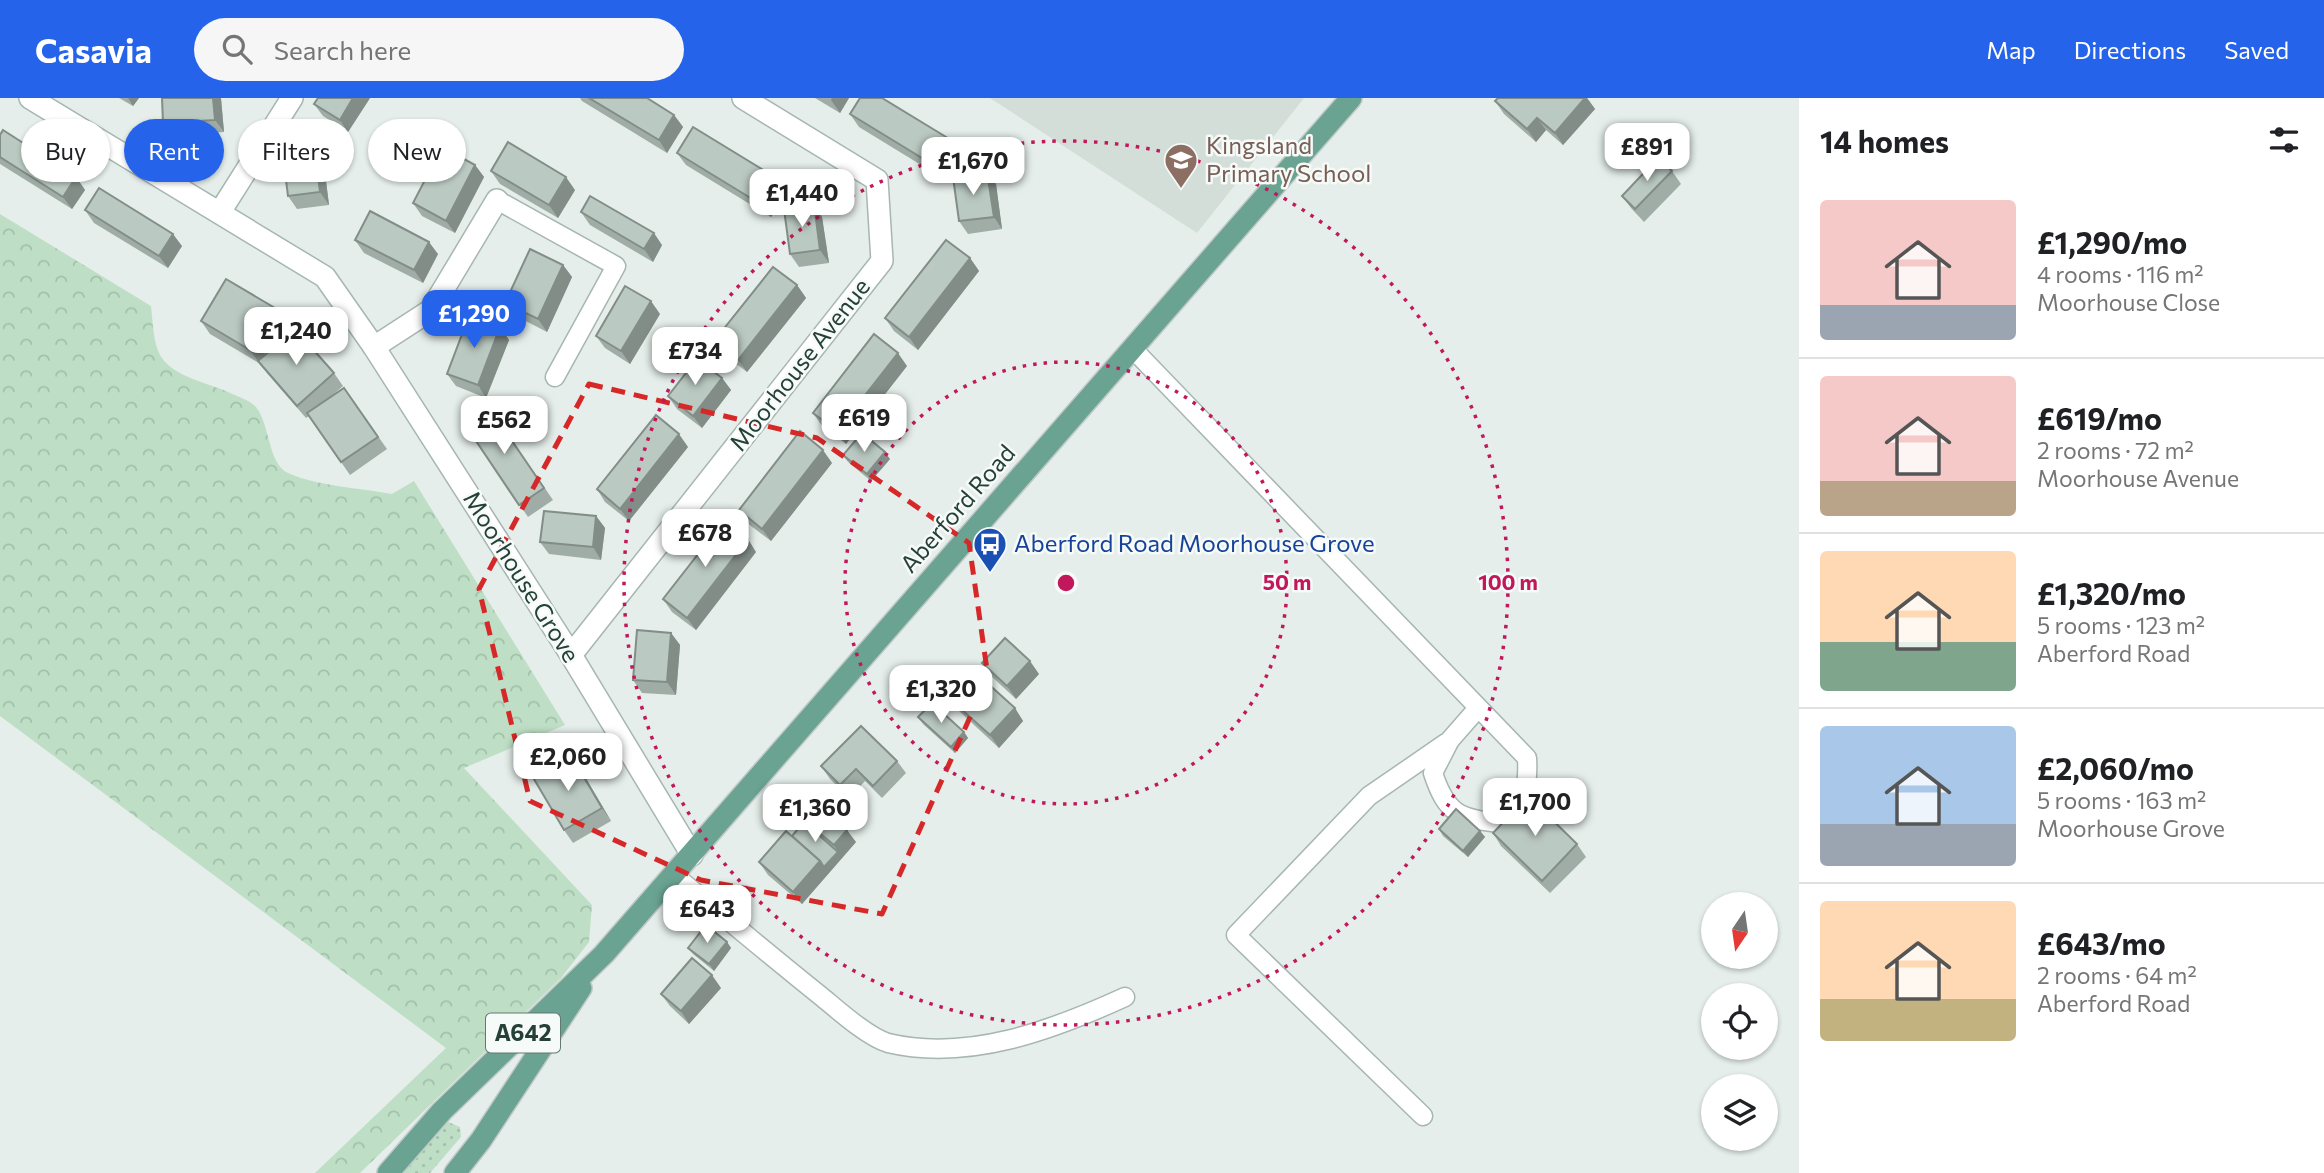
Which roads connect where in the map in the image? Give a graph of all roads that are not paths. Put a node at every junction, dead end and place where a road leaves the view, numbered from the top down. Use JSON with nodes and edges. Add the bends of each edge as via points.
{"nodes":[{"id":1,"x":30,"y":98,"type":"edge"},
{"id":2,"x":292,"y":98,"type":"edge"},
{"id":3,"x":743,"y":98,"type":"edge"},
{"id":4,"x":1351,"y":98,"type":"edge"},
{"id":5,"x":497,"y":200,"type":"joint"},
{"id":6,"x":220,"y":212,"type":"junction"},
{"id":7,"x":374,"y":347,"type":"junction"},
{"id":8,"x":1132,"y":348,"type":"junction"},
{"id":9,"x":555,"y":377,"type":"dead end"},
{"id":10,"x":571,"y":655,"type":"junction"},
{"id":11,"x":1478,"y":708,"type":"junction"},
{"id":12,"x":1450,"y":740,"type":"junction"},
{"id":13,"x":692,"y":855,"type":"junction"},
{"id":14,"x":674,"y":875,"type":"junction"},
{"id":15,"x":604,"y":954,"type":"junction"},
{"id":16,"x":1125,"y":997,"type":"dead end"},
{"id":17,"x":1423,"y":1116,"type":"dead end"},
{"id":18,"x":388,"y":1173,"type":"edge"},
{"id":19,"x":455,"y":1173,"type":"edge"}],
"edges":[{"from":1,"to":6,"type":"street","name":"Moorhouse Grove"},
{"from":2,"to":6,"type":"street"},
{"from":3,"to":10,"type":"street","name":"Moorhouse Avenue","via":[[877,180],[882,261]]},
{"from":4,"to":8,"type":"main road","name":"Aberford Road","number":"A642"},
{"from":5,"to":7,"type":"street","via":[[431,310]]},
{"from":5,"to":9,"type":"lane","via":[[616,266]]},
{"from":6,"to":7,"type":"street","name":"Moorhouse Grove","via":[[324,277]]},
{"from":7,"to":10,"type":"street","name":"Moorhouse Grove"},
{"from":8,"to":11,"type":"lane"},
{"from":8,"to":13,"type":"main road","name":"Aberford Road","number":"A642"},
{"from":10,"to":13,"type":"street","name":"Moorhouse Grove"},
{"from":11,"to":12,"type":"lane"},
{"from":11,"to":12,"type":"lane","via":[[1527,758],[1529,781],[1518,804],[1500,823],[1454,813],[1440,794],[1433,773]]},
{"from":12,"to":17,"type":"lane","via":[[1368,796],[1236,935]]},
{"from":13,"to":14,"type":"main road","name":"Aberford Road","number":"A642"},
{"from":14,"to":15,"type":"main road","name":"Aberford Road","number":"A642"},
{"from":14,"to":16,"type":"lane","via":[[843,1014],[886,1042],[925,1048],[1004,1042]]},
{"from":15,"to":18,"type":"main road","name":"Aberford Road","number":"A642","via":[[442,1111]]},
{"from":15,"to":19,"type":"main road","name":"Aberford Road","number":"A642"}]}
